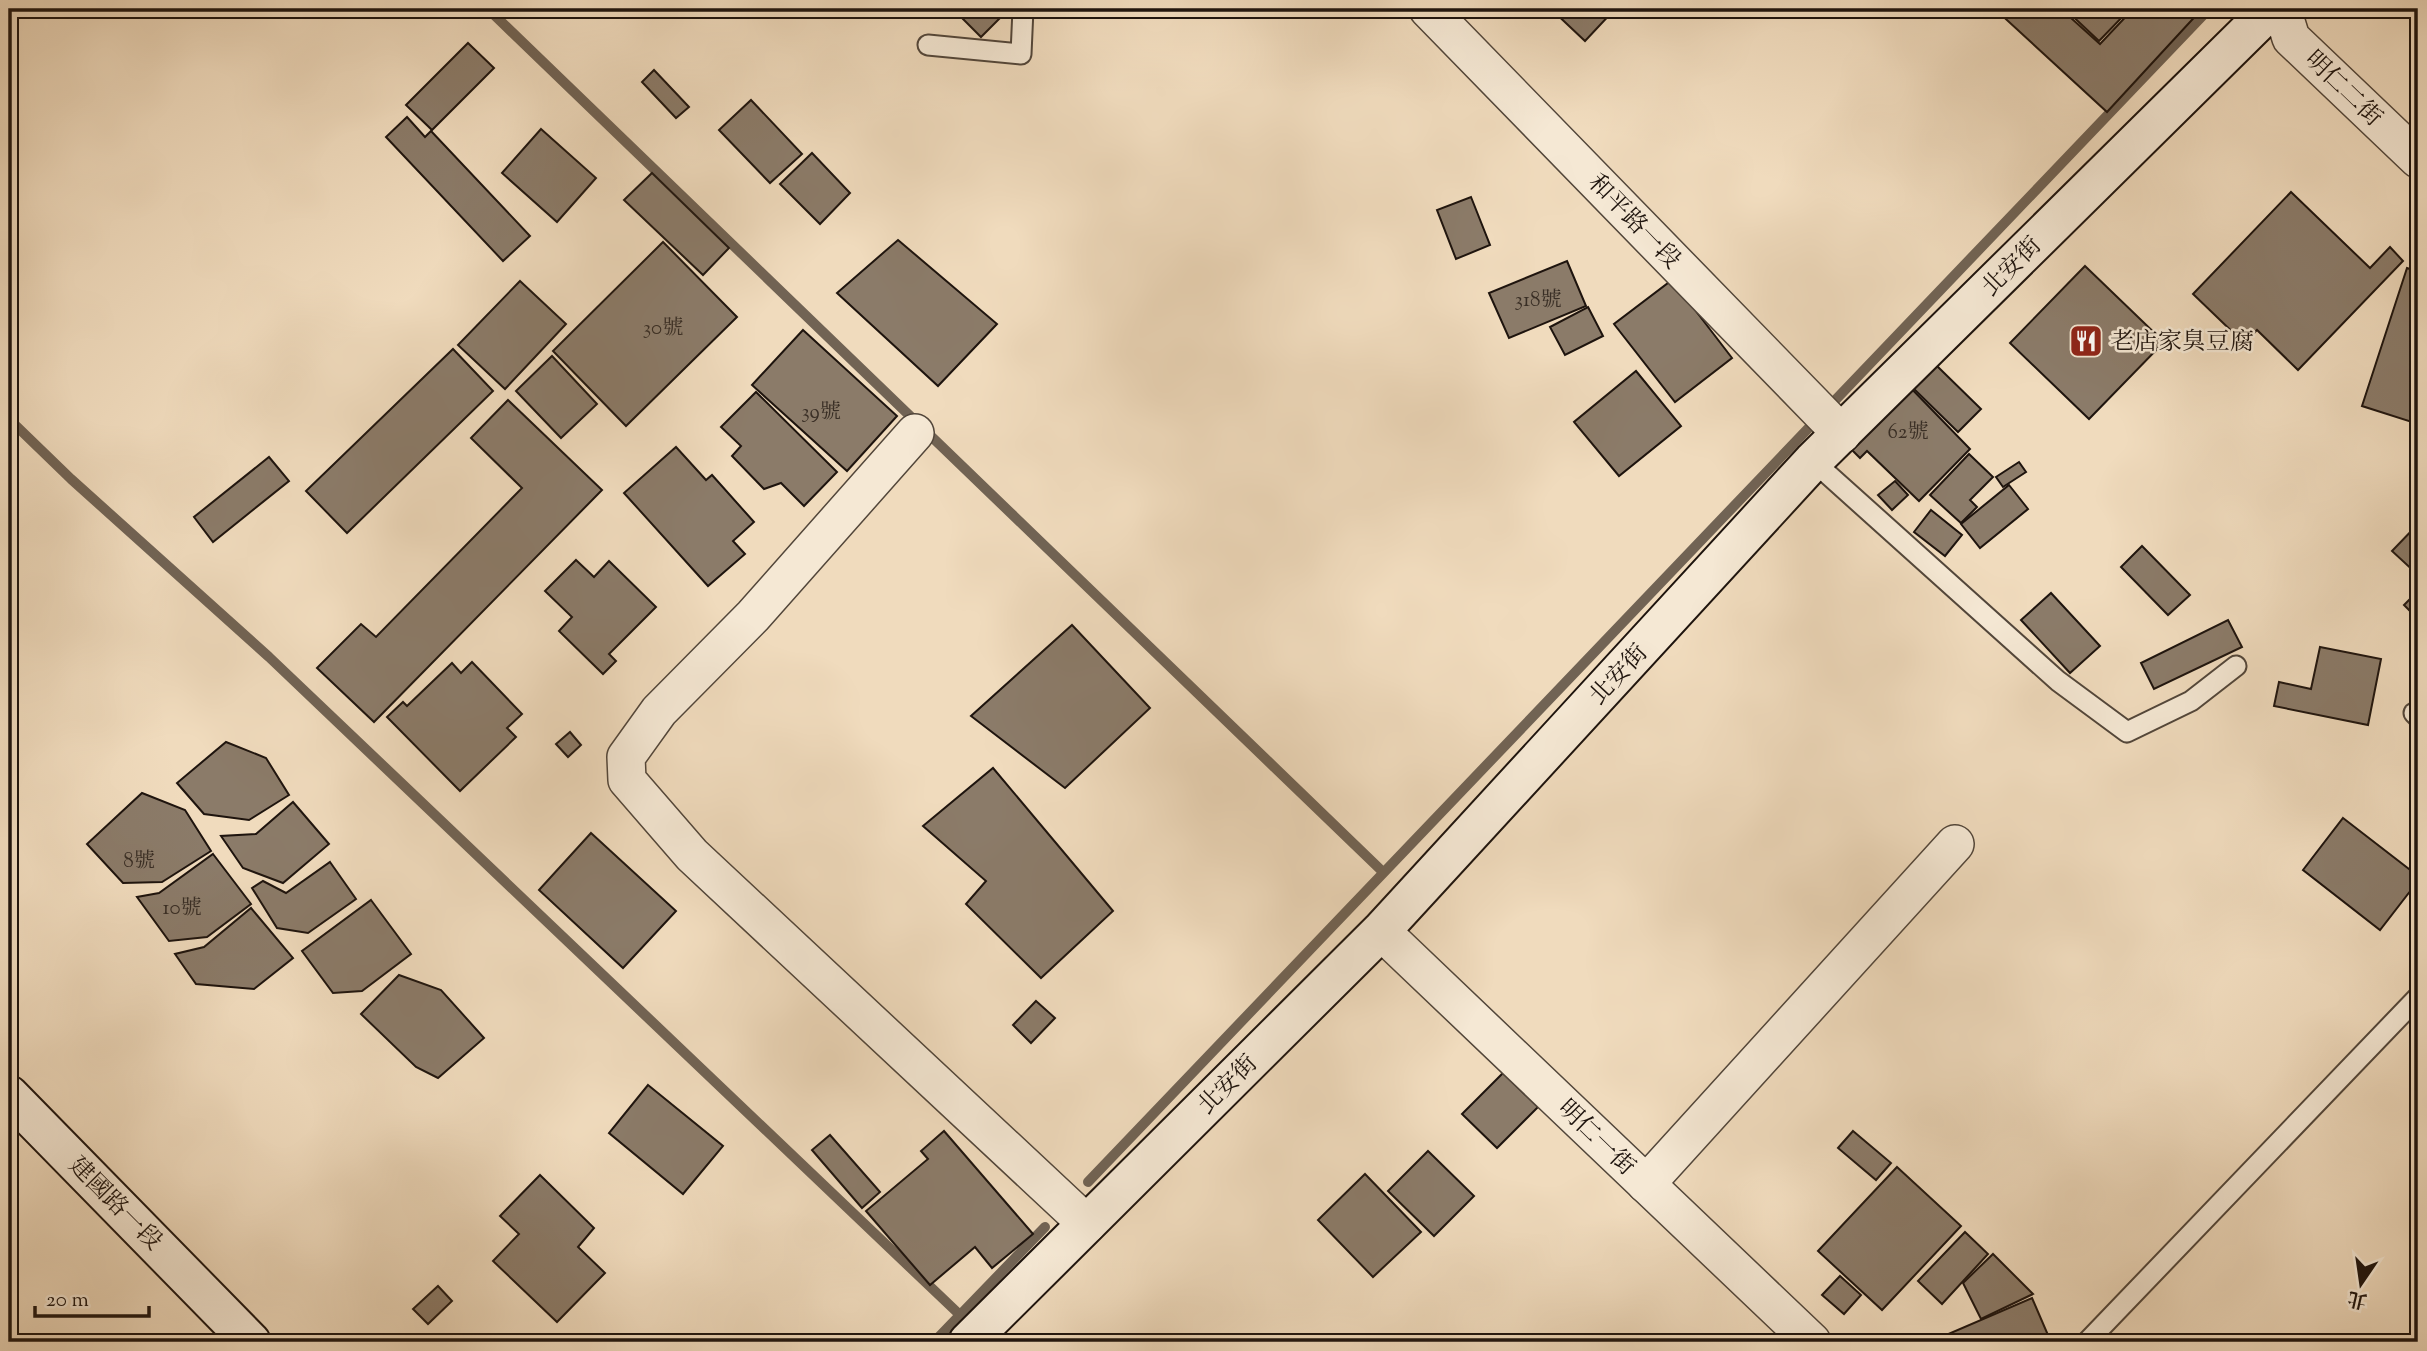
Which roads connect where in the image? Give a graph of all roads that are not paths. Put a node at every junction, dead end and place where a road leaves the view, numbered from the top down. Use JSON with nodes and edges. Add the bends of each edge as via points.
{"nodes":[{"id":1,"x":1023,"y":9,"type":"edge"},
{"id":2,"x":1428,"y":9,"type":"edge"},
{"id":3,"x":2271,"y":9,"type":"edge"},
{"id":4,"x":2282,"y":9,"type":"edge"},
{"id":5,"x":928,"y":45,"type":"dead end"},
{"id":6,"x":2418,"y":159,"type":"edge"},
{"id":7,"x":1828,"y":420,"type":"junction"},
{"id":8,"x":915,"y":433,"type":"dead end"},
{"id":9,"x":1813,"y":461,"type":"junction"},
{"id":10,"x":2236,"y":666,"type":"dead end"},
{"id":11,"x":1955,"y":844,"type":"dead end"},
{"id":12,"x":1381,"y":931,"type":"junction"},
{"id":13,"x":2414,"y":1010,"type":"edge"},
{"id":14,"x":9,"y":1095,"type":"edge"},
{"id":15,"x":1646,"y":1184,"type":"junction"},
{"id":16,"x":1087,"y":1224,"type":"junction"},
{"id":17,"x":251,"y":1342,"type":"edge"},
{"id":18,"x":968,"y":1342,"type":"edge"},
{"id":19,"x":1812,"y":1342,"type":"edge"},
{"id":20,"x":2087,"y":1342,"type":"edge"}],
"edges":[{"from":1,"to":5,"type":"lane","via":[[1021,54]]},
{"from":2,"to":7,"type":"street","name":"和平路一段"},
{"from":3,"to":7,"type":"street","name":"北安街"},
{"from":4,"to":6,"type":"street","name":"明仁二街","via":[[2291,38]]},
{"from":7,"to":9,"type":"street","name":"北安街"},
{"from":8,"to":16,"type":"street","via":[[753,616],[659,711],[626,757],[627,780],[692,855]]},
{"from":9,"to":10,"type":"lane","via":[[2058,681],[2127,732],[2191,701]]},
{"from":9,"to":12,"type":"street","name":"北安街"},
{"from":11,"to":15,"type":"street"},
{"from":12,"to":15,"type":"street","name":"明仁一街"},
{"from":12,"to":16,"type":"street","name":"北安街"},
{"from":13,"to":20,"type":"lane"},
{"from":14,"to":17,"type":"street","name":"建國路一段"},
{"from":15,"to":19,"type":"street","name":"明仁一街"},
{"from":16,"to":18,"type":"street","name":"北安街"}]}
